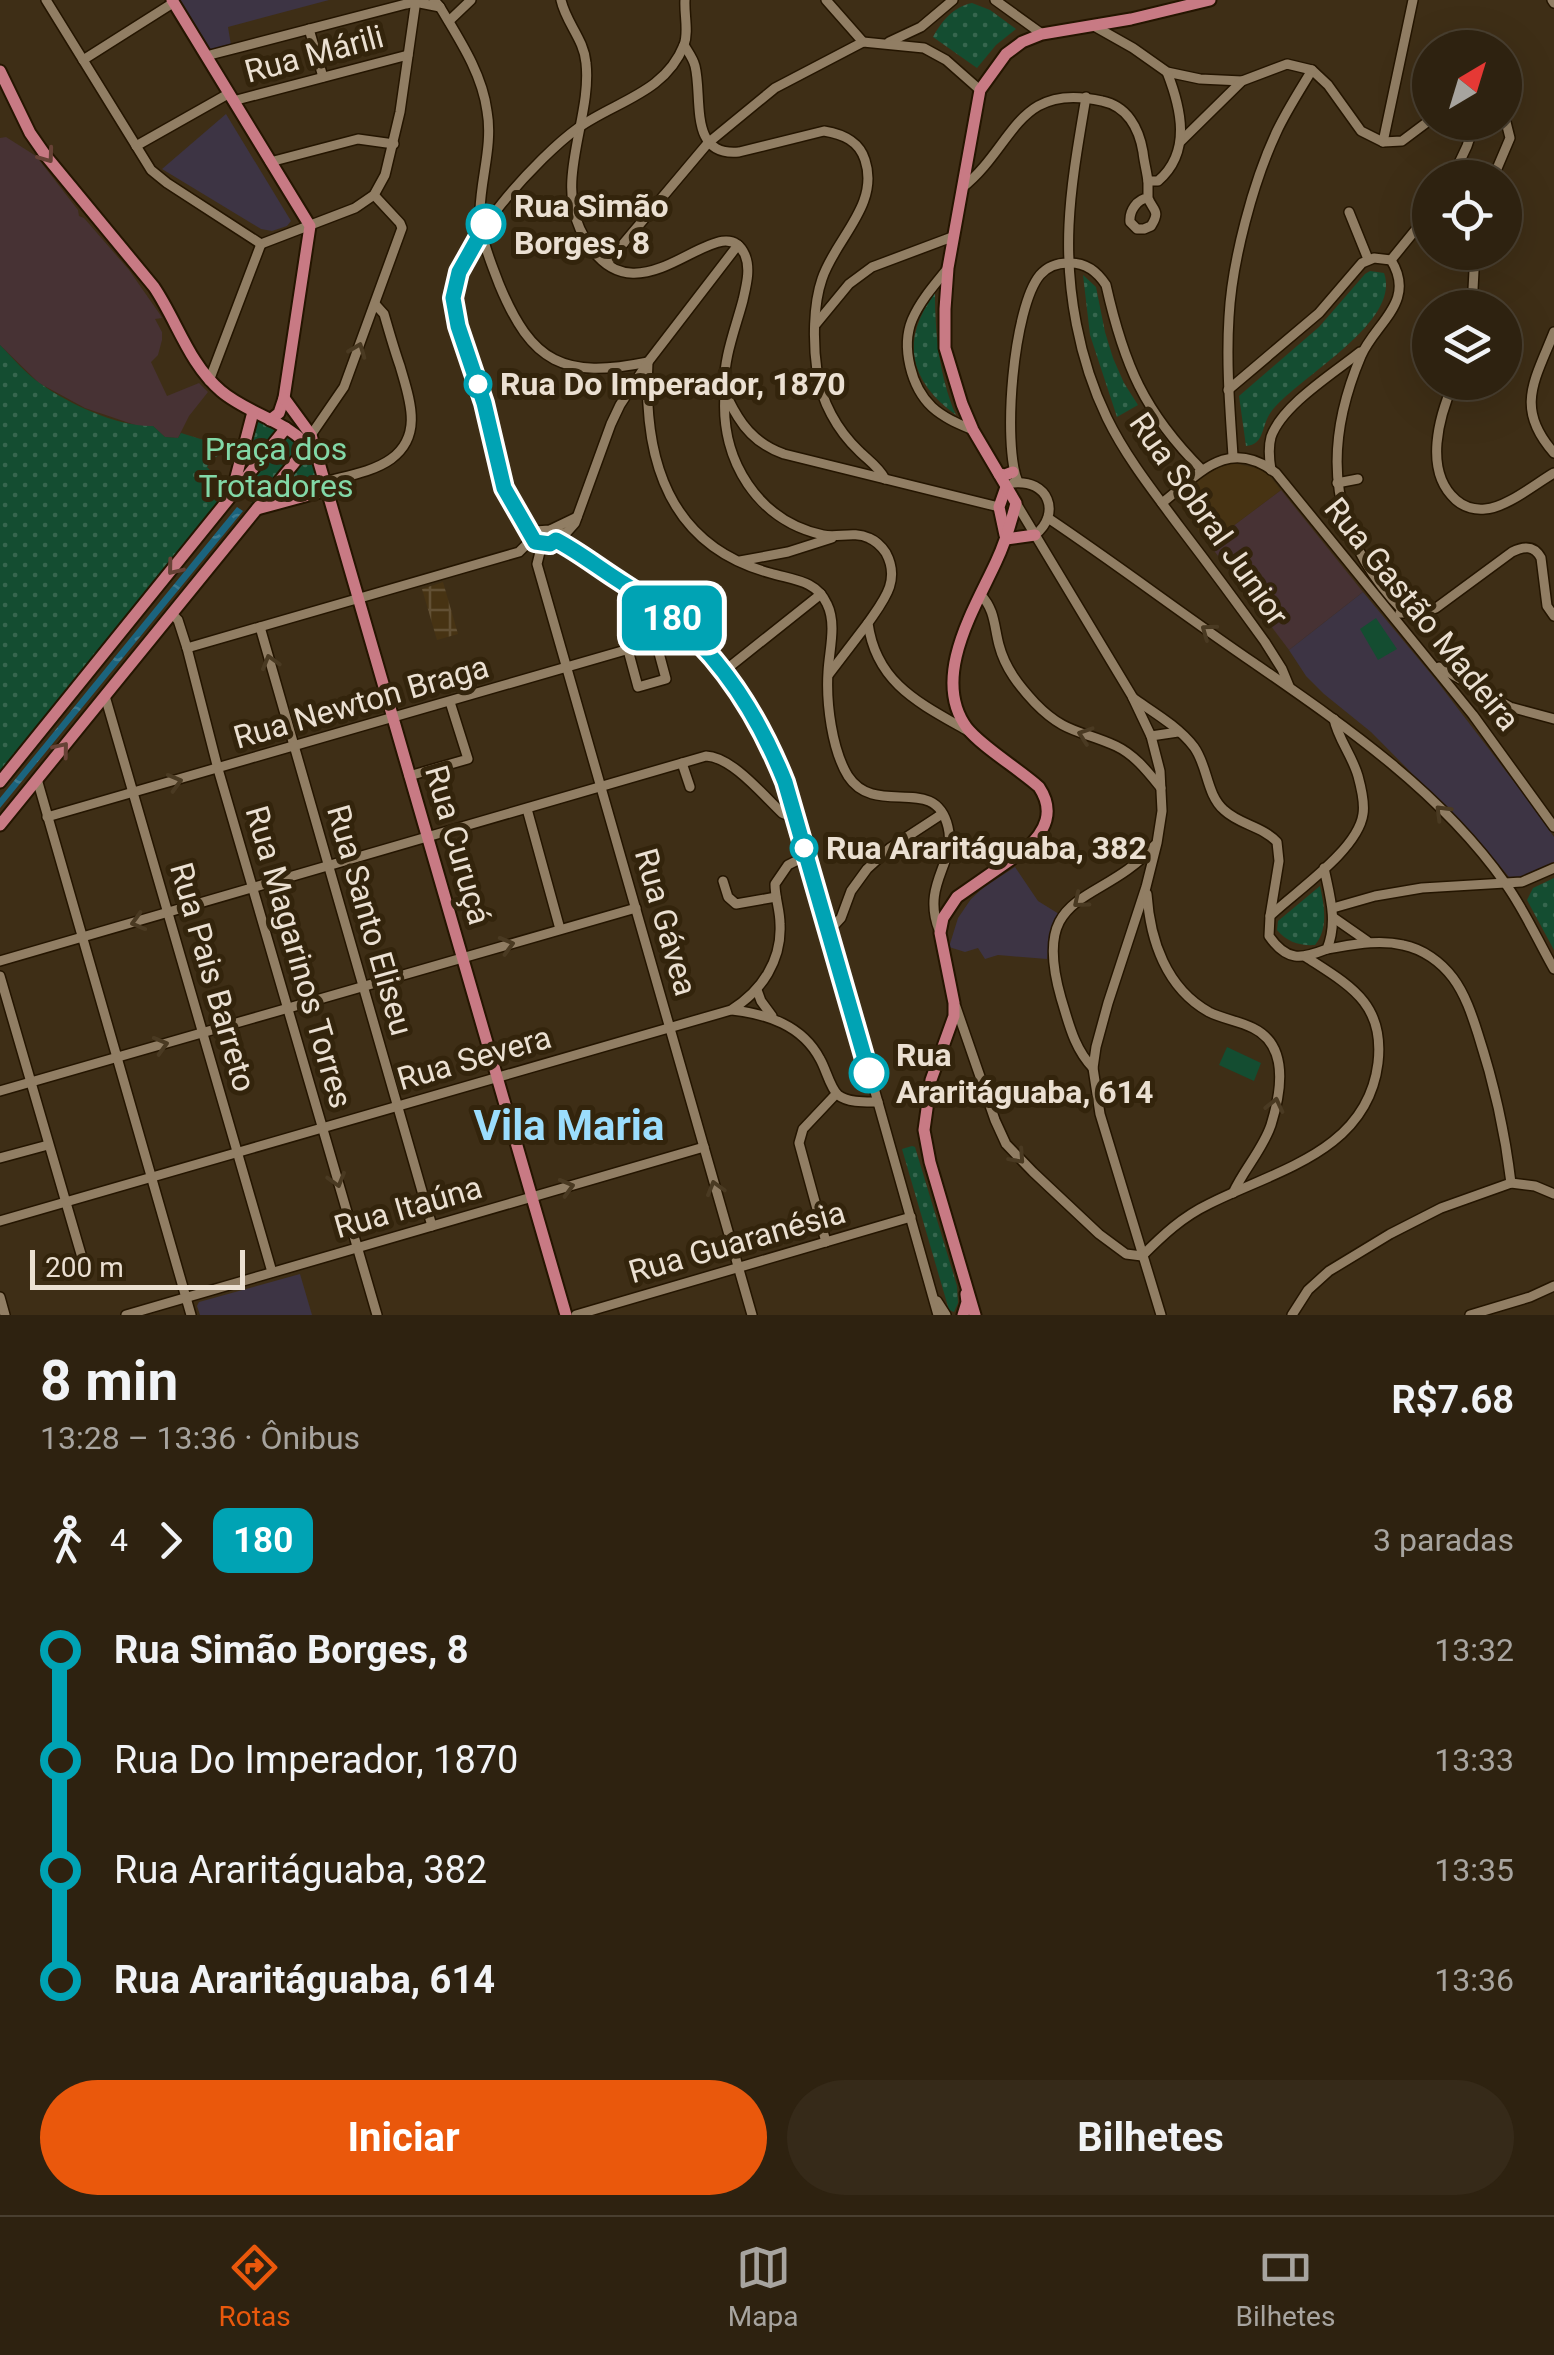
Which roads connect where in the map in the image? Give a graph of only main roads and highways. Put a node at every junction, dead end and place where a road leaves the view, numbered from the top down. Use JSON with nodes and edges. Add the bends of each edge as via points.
{"nodes":[{"id":1,"x":1210,"y":0,"type":"edge"},
{"id":2,"x":172,"y":1,"type":"edge"},
{"id":3,"x":0,"y":71,"type":"edge"},
{"id":4,"x":284,"y":398,"type":"junction"},
{"id":5,"x":253,"y":412,"type":"junction"},
{"id":6,"x":270,"y":420,"type":"junction"},
{"id":7,"x":286,"y":428,"type":"junction"},
{"id":8,"x":310,"y":440,"type":"junction"},
{"id":9,"x":1012,"y":480,"type":"junction"},
{"id":10,"x":325,"y":486,"type":"junction"},
{"id":11,"x":236,"y":492,"type":"junction"},
{"id":12,"x":257,"y":510,"type":"junction"},
{"id":13,"x":1035,"y":535,"type":"road end"},
{"id":14,"x":1006,"y":540,"type":"junction"},
{"id":15,"x":0,"y":782,"type":"edge"},
{"id":16,"x":0,"y":824,"type":"edge"},
{"id":17,"x":972,"y":1313,"type":"edge"},
{"id":18,"x":566,"y":1315,"type":"edge"}],
"edges":[{"from":1,"to":9,"type":"main road","via":[[1042,34],[1006,54],[980,90],[952,236],[945,348],[973,430],[999,474]]},
{"from":2,"to":4,"type":"main road","via":[[310,226]]},
{"from":3,"to":5,"type":"main road","one_way":true,"via":[[38,145],[154,287],[199,367]]},
{"from":4,"to":6,"type":"main road"},
{"from":4,"to":8,"type":"main road","name":"Rua Curuçá"},
{"from":5,"to":6,"type":"main road"},
{"from":5,"to":11,"type":"main road"},
{"from":6,"to":7,"type":"main road"},
{"from":7,"to":8,"type":"main road"},
{"from":7,"to":11,"type":"main road"},
{"from":8,"to":10,"type":"main road","name":"Rua Curuçá"},
{"from":8,"to":12,"type":"main road"},
{"from":9,"to":14,"type":"main road","via":[[1016,504]]},
{"from":9,"to":14,"type":"main road","via":[[999,507]]},
{"from":10,"to":12,"type":"main road"},
{"from":10,"to":18,"type":"main road","name":"Rua Curuçá"},
{"from":11,"to":12,"type":"main road"},
{"from":11,"to":15,"type":"main road","one_way":true},
{"from":16,"to":12,"type":"main road","one_way":true},
{"from":13,"to":14,"type":"main road"},
{"from":14,"to":17,"type":"main road","via":[[961,638],[953,675],[960,716],[970,732],[1039,787],[1047,821],[1026,849],[957,897],[943,918],[954,1004],[924,1130]]}]}
